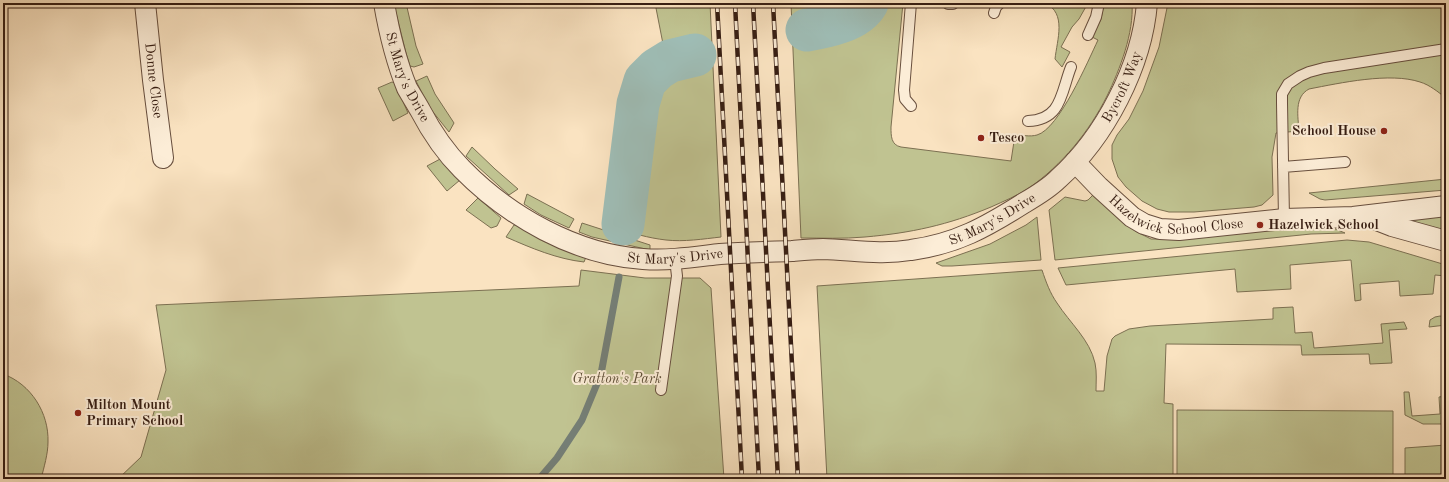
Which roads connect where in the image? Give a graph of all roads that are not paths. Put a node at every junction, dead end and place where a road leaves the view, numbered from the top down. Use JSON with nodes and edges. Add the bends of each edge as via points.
{"nodes":[{"id":1,"x":145,"y":3,"type":"edge"},
{"id":2,"x":384,"y":3,"type":"edge"},
{"id":3,"x":911,"y":3,"type":"edge"},
{"id":4,"x":1000,"y":3,"type":"edge"},
{"id":5,"x":1099,"y":3,"type":"edge"},
{"id":6,"x":1147,"y":3,"type":"edge"},
{"id":7,"x":994,"y":13,"type":"dead end"},
{"id":8,"x":1088,"y":35,"type":"dead end"},
{"id":9,"x":1446,"y":50,"type":"edge"},
{"id":10,"x":1071,"y":67,"type":"dead end"},
{"id":11,"x":911,"y":106,"type":"dead end"},
{"id":12,"x":1028,"y":121,"type":"dead end"},
{"id":13,"x":162,"y":158,"type":"dead end"},
{"id":14,"x":1075,"y":162,"type":"junction"},
{"id":15,"x":1345,"y":162,"type":"dead end"},
{"id":16,"x":1283,"y":167,"type":"junction"},
{"id":17,"x":1446,"y":206,"type":"edge"},
{"id":18,"x":1366,"y":216,"type":"junction"},
{"id":19,"x":1284,"y":218,"type":"junction"},
{"id":20,"x":1446,"y":241,"type":"edge"},
{"id":21,"x":675,"y":259,"type":"junction"},
{"id":22,"x":661,"y":390,"type":"dead end"}],
"edges":[{"from":1,"to":13,"type":"street","name":"Donne Close"},
{"from":2,"to":21,"type":"street","name":"St Mary's Drive","via":[[393,45],[408,89],[430,128],[460,167],[490,196],[525,220],[570,242],[623,257],[648,260]]},
{"from":3,"to":11,"type":"lane","via":[[904,82],[905,99]]},
{"from":4,"to":7,"type":"lane"},
{"from":5,"to":8,"type":"lane"},
{"from":6,"to":14,"type":"street","name":"Bycroft Way","via":[[1141,41],[1127,78],[1107,118]]},
{"from":9,"to":16,"type":"lane","via":[[1324,68],[1293,80],[1282,94]]},
{"from":10,"to":12,"type":"lane","via":[[1055,110],[1045,118]]},
{"from":14,"to":19,"type":"street","name":"Hazelwick School Close","via":[[1118,206],[1154,228],[1179,230]]},
{"from":14,"to":21,"type":"street","name":"St Mary's Drive","via":[[1058,180],[995,222],[940,244],[898,252],[821,249]]},
{"from":15,"to":16,"type":"lane"},
{"from":16,"to":19,"type":"lane"},
{"from":17,"to":18,"type":"street","name":"Hazelwick School Close"},
{"from":18,"to":19,"type":"street","name":"Hazelwick School Close"},
{"from":18,"to":20,"type":"street"},
{"from":21,"to":22,"type":"lane","via":[[677,276]]}]}
